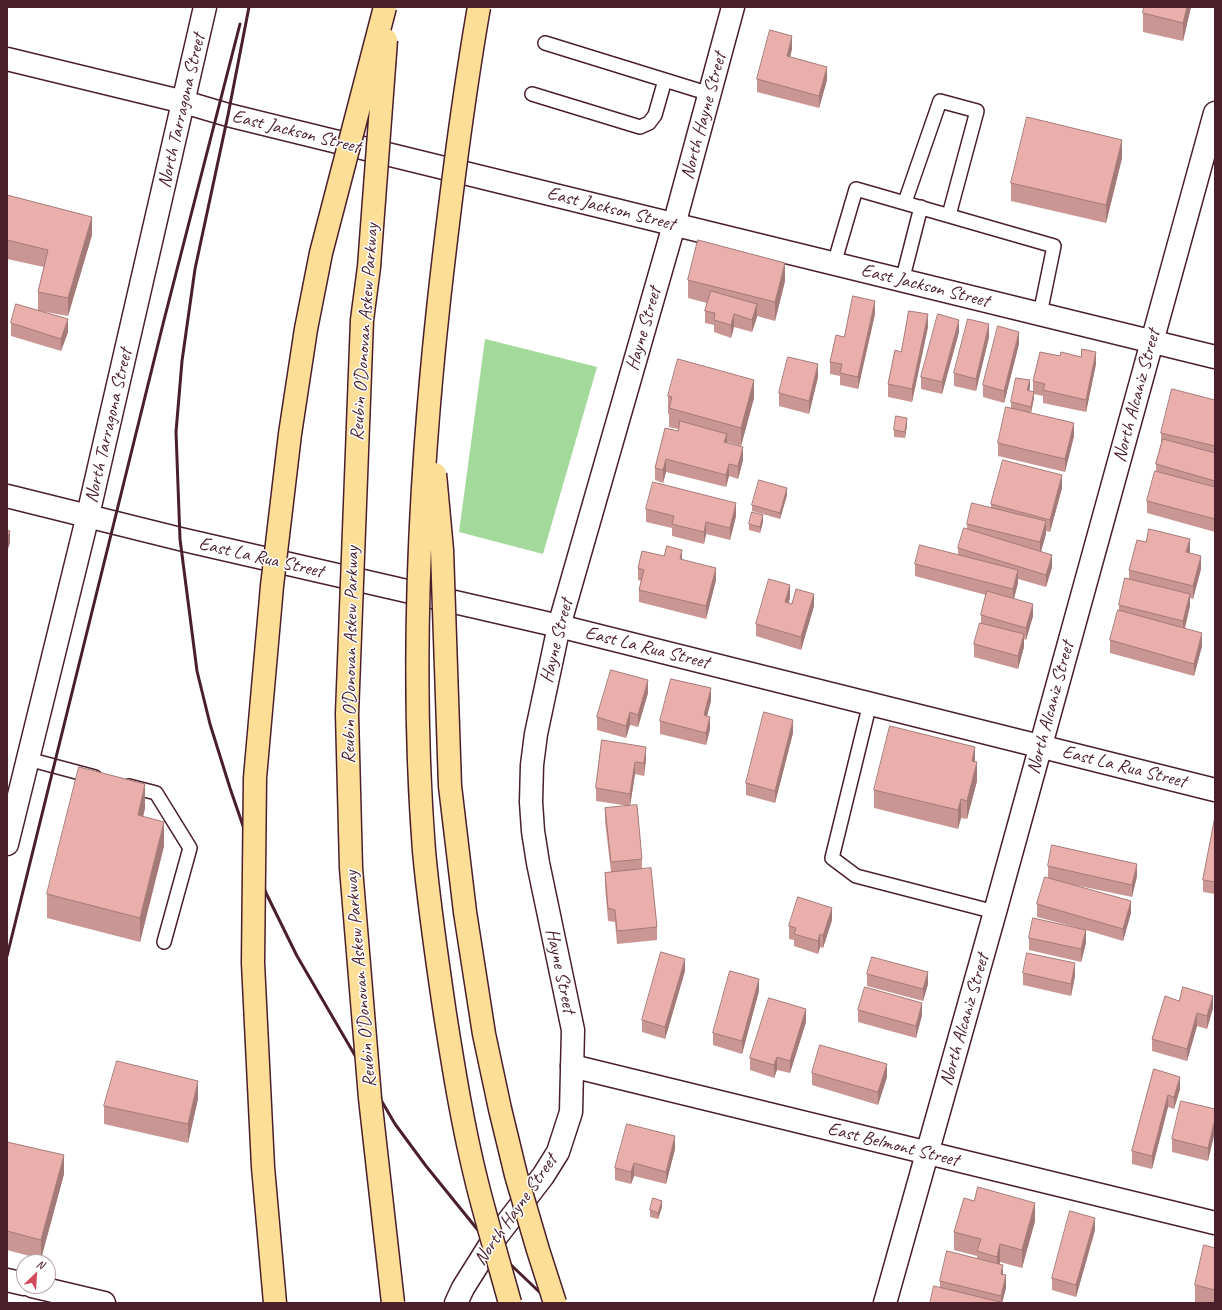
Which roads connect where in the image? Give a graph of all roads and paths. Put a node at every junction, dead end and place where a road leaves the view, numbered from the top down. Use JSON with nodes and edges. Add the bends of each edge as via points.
{"nodes":[{"id":1,"x":206,"y":7,"type":"edge"},
{"id":2,"x":385,"y":7,"type":"edge"},
{"id":3,"x":389,"y":7,"type":"edge"},
{"id":4,"x":479,"y":7,"type":"edge"},
{"id":5,"x":733,"y":7,"type":"edge"},
{"id":6,"x":545,"y":43,"type":"dead end"},
{"id":7,"x":7,"y":58,"type":"edge"},
{"id":8,"x":665,"y":80,"type":"junction"},
{"id":9,"x":532,"y":94,"type":"dead end"},
{"id":10,"x":710,"y":94,"type":"junction"},
{"id":11,"x":184,"y":102,"type":"junction"},
{"id":12,"x":1215,"y":113,"type":"edge"},
{"id":13,"x":905,"y":202,"type":"junction"},
{"id":14,"x":921,"y":207,"type":"junction"},
{"id":15,"x":949,"y":215,"type":"junction"},
{"id":16,"x":674,"y":225,"type":"junction"},
{"id":17,"x":834,"y":264,"type":"junction"},
{"id":18,"x":902,"y":281,"type":"junction"},
{"id":19,"x":1040,"y":314,"type":"junction"},
{"id":20,"x":1152,"y":342,"type":"junction"},
{"id":21,"x":1215,"y":357,"type":"edge"},
{"id":22,"x":429,"y":406,"type":"junction"},
{"id":23,"x":7,"y":496,"type":"edge"},
{"id":24,"x":88,"y":516,"type":"junction"},
{"id":25,"x":559,"y":626,"type":"junction"},
{"id":26,"x":870,"y":703,"type":"junction"},
{"id":27,"x":1040,"y":746,"type":"junction"},
{"id":28,"x":28,"y":759,"type":"junction"},
{"id":29,"x":105,"y":779,"type":"edge"},
{"id":30,"x":120,"y":783,"type":"edge"},
{"id":31,"x":1215,"y":790,"type":"edge"},
{"id":32,"x":7,"y":844,"type":"edge"},
{"id":33,"x":995,"y":912,"type":"junction"},
{"id":34,"x":164,"y":942,"type":"dead end"},
{"id":35,"x":572,"y":1066,"type":"junction"},
{"id":36,"x":928,"y":1153,"type":"junction"},
{"id":37,"x":1215,"y":1223,"type":"edge"},
{"id":38,"x":56,"y":1292,"type":"edge"},
{"id":39,"x":104,"y":1303,"type":"edge"},
{"id":40,"x":275,"y":1303,"type":"edge"},
{"id":41,"x":393,"y":1303,"type":"edge"},
{"id":42,"x":456,"y":1303,"type":"edge"},
{"id":43,"x":510,"y":1303,"type":"edge"},
{"id":44,"x":555,"y":1303,"type":"edge"},
{"id":45,"x":885,"y":1303,"type":"edge"}],
"edges":[{"from":1,"to":11,"type":"street","name":"North Tarragona Street"},
{"from":2,"to":40,"type":"highway","bridge":true,"via":[[322,253],[306,329],[290,434],[272,586],[255,778],[252,963],[263,1167]]},
{"from":3,"to":41,"type":"highway","name":"Reubin O'Donovan Askew Parkway","bridge":true,"via":[[369,267],[362,320],[347,714],[352,876],[370,1098]]},
{"from":4,"to":22,"type":"highway","bridge":true,"via":[[447,226]]},
{"from":5,"to":10,"type":"street","name":"North Hayne Street"},
{"from":6,"to":8,"type":"lane"},
{"from":7,"to":11,"type":"street","name":"East Jackson Street"},
{"from":8,"to":9,"type":"lane","via":[[655,115],[649,123],[640,127]]},
{"from":8,"to":10,"type":"lane"},
{"from":10,"to":16,"type":"street","name":"North Hayne Street"},
{"from":11,"to":16,"type":"street","name":"East Jackson Street","via":[[271,126]]},
{"from":11,"to":24,"type":"street","name":"North Tarragona Street"},
{"from":12,"to":20,"type":"street","name":"North Alcaniz Street"},
{"from":13,"to":14,"type":"lane"},
{"from":13,"to":15,"type":"lane","via":[[940,101],[977,111]]},
{"from":13,"to":17,"type":"lane","via":[[856,189]]},
{"from":14,"to":15,"type":"lane"},
{"from":14,"to":18,"type":"lane"},
{"from":15,"to":19,"type":"lane","via":[[1054,246]]},
{"from":16,"to":17,"type":"street","name":"East Jackson Street"},
{"from":16,"to":25,"type":"street","name":"Hayne Street"},
{"from":17,"to":18,"type":"street","name":"East Jackson Street"},
{"from":18,"to":19,"type":"street","name":"East Jackson Street"},
{"from":19,"to":20,"type":"street","name":"East Jackson Street"},
{"from":20,"to":21,"type":"street","name":"East Jackson Street"},
{"from":20,"to":27,"type":"street","name":"North Alcaniz Street"},
{"from":22,"to":43,"type":"highway","bridge":true,"via":[[420,541],[417,700],[425,854],[435,948],[460,1102],[476,1182]]},
{"from":22,"to":44,"type":"highway","bridge":true,"via":[[442,550],[450,786],[465,912],[484,1034],[500,1109],[516,1175]]},
{"from":23,"to":24,"type":"street","name":"East La Rua Street"},
{"from":24,"to":25,"type":"street","name":"East La Rua Street"},
{"from":24,"to":28,"type":"street","name":"North Tarragona Street"},
{"from":25,"to":26,"type":"street","name":"East La Rua Street"},
{"from":25,"to":35,"type":"street","name":"Hayne Street","via":[[536,734],[530,802],[538,863],[573,1030]]},
{"from":26,"to":27,"type":"street","name":"East La Rua Street"},
{"from":26,"to":33,"type":"lane","via":[[832,858],[856,876]]},
{"from":27,"to":31,"type":"street","name":"East La Rua Street"},
{"from":27,"to":33,"type":"street","name":"North Alcaniz Street"},
{"from":28,"to":29,"type":"lane"},
{"from":28,"to":32,"type":"street","name":"North Tarragona Street"},
{"from":30,"to":34,"type":"lane","via":[[156,793],[190,848]]},
{"from":33,"to":36,"type":"street","name":"North Alcaniz Street"},
{"from":35,"to":36,"type":"street","name":"East Belmont Street"},
{"from":35,"to":42,"type":"street","name":"North Hayne Street","via":[[571,1112],[558,1152],[543,1176],[490,1245],[462,1288]]},
{"from":36,"to":37,"type":"street","name":"East Belmont Street"},
{"from":36,"to":45,"type":"street","name":"North Alcaniz Street"},
{"from":38,"to":39,"type":"street"}]}
